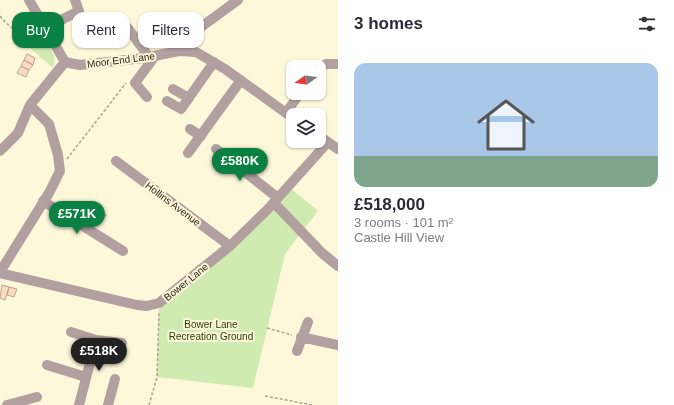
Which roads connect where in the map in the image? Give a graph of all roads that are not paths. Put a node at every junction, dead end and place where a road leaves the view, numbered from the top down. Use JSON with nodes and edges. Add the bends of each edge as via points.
{"nodes":[{"id":1,"x":29,"y":0,"type":"edge"},
{"id":2,"x":75,"y":0,"type":"edge"},
{"id":3,"x":238,"y":0,"type":"edge"},
{"id":4,"x":36,"y":12,"type":"edge"},
{"id":5,"x":64,"y":20,"type":"edge"},
{"id":6,"x":130,"y":31,"type":"edge"},
{"id":7,"x":57,"y":48,"type":"edge"},
{"id":8,"x":180,"y":51,"type":"junction"},
{"id":9,"x":152,"y":57,"type":"junction"},
{"id":10,"x":65,"y":62,"type":"junction"},
{"id":11,"x":214,"y":62,"type":"junction"},
{"id":12,"x":326,"y":64,"type":"edge"},
{"id":13,"x":338,"y":64,"type":"edge"},
{"id":14,"x":241,"y":80,"type":"junction"},
{"id":15,"x":173,"y":89,"type":"dead end"},
{"id":16,"x":147,"y":97,"type":"dead end"},
{"id":17,"x":189,"y":98,"type":"junction"},
{"id":18,"x":167,"y":101,"type":"dead end"},
{"id":19,"x":30,"y":105,"type":"junction"},
{"id":20,"x":286,"y":112,"type":"edge"},
{"id":21,"x":190,"y":129,"type":"dead end"},
{"id":22,"x":201,"y":136,"type":"junction"},
{"id":23,"x":328,"y":142,"type":"joint"},
{"id":24,"x":216,"y":149,"type":"dead end"},
{"id":25,"x":338,"y":149,"type":"edge"},
{"id":26,"x":0,"y":151,"type":"edge"},
{"id":27,"x":188,"y":153,"type":"dead end"},
{"id":28,"x":116,"y":161,"type":"dead end"},
{"id":29,"x":276,"y":200,"type":"junction"},
{"id":30,"x":44,"y":201,"type":"junction"},
{"id":31,"x":230,"y":246,"type":"junction"},
{"id":32,"x":123,"y":251,"type":"dead end"},
{"id":33,"x":338,"y":266,"type":"edge"},
{"id":34,"x":0,"y":272,"type":"edge"},
{"id":35,"x":308,"y":322,"type":"dead end"},
{"id":36,"x":71,"y":332,"type":"dead end"},
{"id":37,"x":301,"y":337,"type":"junction"},
{"id":38,"x":96,"y":340,"type":"junction"},
{"id":39,"x":122,"y":343,"type":"dead end"},
{"id":40,"x":338,"y":345,"type":"edge"},
{"id":41,"x":297,"y":351,"type":"dead end"},
{"id":42,"x":47,"y":365,"type":"dead end"},
{"id":43,"x":86,"y":377,"type":"junction"},
{"id":44,"x":115,"y":379,"type":"dead end"},
{"id":45,"x":37,"y":397,"type":"dead end"},
{"id":46,"x":7,"y":405,"type":"edge"},
{"id":47,"x":79,"y":405,"type":"edge"},
{"id":48,"x":108,"y":405,"type":"edge"}],
"edges":[{"from":1,"to":4,"type":"street"},
{"from":2,"to":5,"type":"street","via":[[79,11]]},
{"from":3,"to":8,"type":"street","via":[[186,38]]},
{"from":6,"to":9,"type":"street"},
{"from":7,"to":10,"type":"street"},
{"from":8,"to":9,"type":"street","name":"Moor End Lane"},
{"from":8,"to":11,"type":"street","name":"Moor End Lane","via":[[196,52]]},
{"from":9,"to":10,"type":"street","name":"Moor End Lane","via":[[80,65]]},
{"from":9,"to":16,"type":"street","via":[[135,84]]},
{"from":10,"to":19,"type":"street"},
{"from":11,"to":14,"type":"street","name":"Moor End Lane"},
{"from":11,"to":17,"type":"street"},
{"from":12,"to":13,"type":"street"},
{"from":14,"to":20,"type":"street","name":"Moor End Lane"},
{"from":14,"to":22,"type":"street"},
{"from":15,"to":17,"type":"street"},
{"from":17,"to":18,"type":"street","via":[[181,109]]},
{"from":19,"to":26,"type":"street","via":[[18,133]]},
{"from":19,"to":30,"type":"street","via":[[49,124],[58,155],[60,171]]},
{"from":21,"to":22,"type":"street"},
{"from":22,"to":27,"type":"street"},
{"from":23,"to":25,"type":"street"},
{"from":23,"to":29,"type":"street","name":"Bower Lane"},
{"from":24,"to":29,"type":"street"},
{"from":28,"to":31,"type":"street","name":"Hollins Avenue"},
{"from":29,"to":31,"type":"street","name":"Bower Lane"},
{"from":29,"to":33,"type":"street","via":[[322,253]]},
{"from":30,"to":32,"type":"street"},
{"from":30,"to":34,"type":"street"},
{"from":31,"to":34,"type":"street","name":"Bower Lane","via":[[159,303],[147,306]]},
{"from":35,"to":37,"type":"street"},
{"from":36,"to":38,"type":"street"},
{"from":37,"to":40,"type":"street"},
{"from":37,"to":41,"type":"street"},
{"from":38,"to":39,"type":"street"},
{"from":38,"to":43,"type":"street"},
{"from":42,"to":43,"type":"street"},
{"from":43,"to":47,"type":"street"},
{"from":44,"to":48,"type":"street"},
{"from":45,"to":46,"type":"street"}]}
